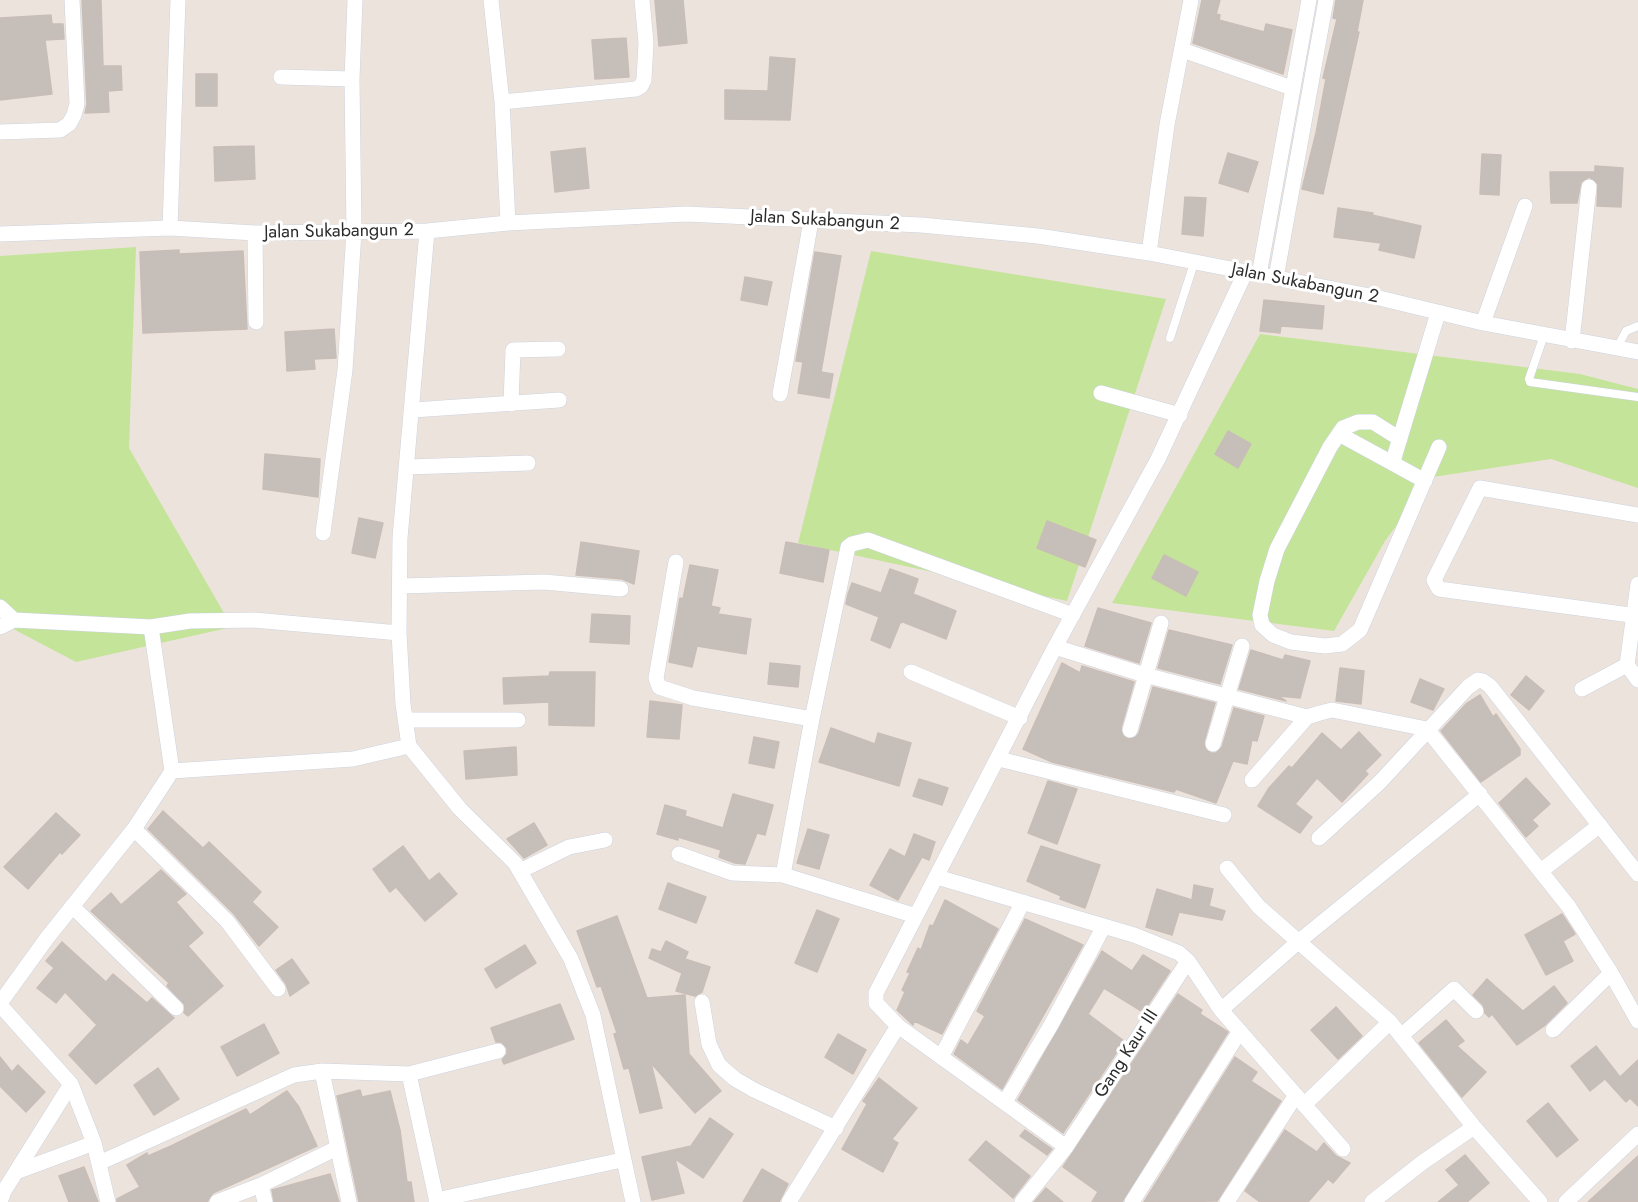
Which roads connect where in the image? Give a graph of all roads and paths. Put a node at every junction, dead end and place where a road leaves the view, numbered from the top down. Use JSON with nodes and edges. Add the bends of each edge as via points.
{"nodes":[{"id":1,"x":72,"y":0,"type":"edge"},
{"id":2,"x":178,"y":0,"type":"edge"},
{"id":3,"x":355,"y":0,"type":"edge"},
{"id":4,"x":491,"y":0,"type":"edge"},
{"id":5,"x":642,"y":0,"type":"edge"},
{"id":6,"x":1191,"y":0,"type":"edge"},
{"id":7,"x":1309,"y":0,"type":"edge"},
{"id":8,"x":1326,"y":0,"type":"edge"},
{"id":9,"x":1182,"y":50,"type":"junction"},
{"id":10,"x":281,"y":77,"type":"dead end"},
{"id":11,"x":352,"y":79,"type":"junction"},
{"id":12,"x":1292,"y":88,"type":"junction"},
{"id":13,"x":501,"y":102,"type":"junction"},
{"id":14,"x":0,"y":132,"type":"edge"},
{"id":15,"x":1589,"y":188,"type":"dead end"},
{"id":16,"x":1525,"y":207,"type":"dead end"},
{"id":17,"x":811,"y":221,"type":"junction"},
{"id":18,"x":508,"y":223,"type":"junction"},
{"id":19,"x":170,"y":228,"type":"junction"},
{"id":20,"x":427,"y":231,"type":"junction"},
{"id":21,"x":354,"y":232,"type":"junction"},
{"id":22,"x":255,"y":233,"type":"junction"},
{"id":23,"x":0,"y":234,"type":"edge"},
{"id":24,"x":1149,"y":253,"type":"junction"},
{"id":25,"x":1194,"y":263,"type":"junction"},
{"id":26,"x":1252,"y":274,"type":"junction"},
{"id":27,"x":1276,"y":278,"type":"junction"},
{"id":28,"x":1438,"y":313,"type":"junction"},
{"id":29,"x":256,"y":322,"type":"dead end"},
{"id":30,"x":1483,"y":323,"type":"junction"},
{"id":31,"x":1638,"y":326,"type":"edge"},
{"id":32,"x":1544,"y":335,"type":"junction"},
{"id":33,"x":1170,"y":338,"type":"dead end"},
{"id":34,"x":1572,"y":341,"type":"junction"},
{"id":35,"x":558,"y":349,"type":"dead end"},
{"id":36,"x":1616,"y":349,"type":"junction"},
{"id":37,"x":1638,"y":352,"type":"edge"},
{"id":38,"x":1101,"y":393,"type":"dead end"},
{"id":39,"x":780,"y":394,"type":"dead end"},
{"id":40,"x":1638,"y":397,"type":"edge"},
{"id":41,"x":559,"y":400,"type":"dead end"},
{"id":42,"x":511,"y":404,"type":"junction"},
{"id":43,"x":413,"y":410,"type":"junction"},
{"id":44,"x":1180,"y":416,"type":"junction"},
{"id":45,"x":1339,"y":435,"type":"junction"},
{"id":46,"x":1400,"y":439,"type":"junction"},
{"id":47,"x":1439,"y":447,"type":"dead end"},
{"id":48,"x":1393,"y":461,"type":"junction"},
{"id":49,"x":528,"y":464,"type":"dead end"},
{"id":50,"x":407,"y":467,"type":"junction"},
{"id":51,"x":1425,"y":480,"type":"junction"},
{"id":52,"x":1638,"y":515,"type":"edge"},
{"id":53,"x":323,"y":533,"type":"dead end"},
{"id":54,"x":676,"y":562,"type":"dead end"},
{"id":55,"x":1638,"y":584,"type":"edge"},
{"id":56,"x":400,"y":586,"type":"junction"},
{"id":57,"x":621,"y":589,"type":"dead end"},
{"id":58,"x":0,"y":607,"type":"edge"},
{"id":59,"x":1073,"y":615,"type":"junction"},
{"id":60,"x":1636,"y":616,"type":"edge"},
{"id":61,"x":1161,"y":623,"type":"dead end"},
{"id":62,"x":7,"y":624,"type":"edge"},
{"id":63,"x":151,"y":627,"type":"junction"},
{"id":64,"x":399,"y":633,"type":"junction"},
{"id":65,"x":1242,"y":646,"type":"dead end"},
{"id":66,"x":1055,"y":647,"type":"junction"},
{"id":67,"x":1627,"y":665,"type":"junction"},
{"id":68,"x":911,"y":672,"type":"dead end"},
{"id":69,"x":1145,"y":675,"type":"junction"},
{"id":70,"x":1638,"y":680,"type":"edge"},
{"id":71,"x":1581,"y":689,"type":"dead end"},
{"id":72,"x":1228,"y":696,"type":"junction"},
{"id":73,"x":1307,"y":717,"type":"junction"},
{"id":74,"x":1020,"y":718,"type":"junction"},
{"id":75,"x":405,"y":720,"type":"junction"},
{"id":76,"x":518,"y":720,"type":"dead end"},
{"id":77,"x":812,"y":720,"type":"junction"},
{"id":78,"x":1427,"y":729,"type":"junction"},
{"id":79,"x":1130,"y":730,"type":"dead end"},
{"id":80,"x":1213,"y":744,"type":"dead end"},
{"id":81,"x":409,"y":746,"type":"junction"},
{"id":82,"x":999,"y":759,"type":"junction"},
{"id":83,"x":172,"y":771,"type":"junction"},
{"id":84,"x":1252,"y":780,"type":"dead end"},
{"id":85,"x":1480,"y":794,"type":"junction"},
{"id":86,"x":1224,"y":815,"type":"dead end"},
{"id":87,"x":1600,"y":825,"type":"junction"},
{"id":88,"x":134,"y":829,"type":"junction"},
{"id":89,"x":1319,"y":838,"type":"dead end"},
{"id":90,"x":605,"y":840,"type":"dead end"},
{"id":91,"x":679,"y":855,"type":"dead end"},
{"id":92,"x":1227,"y":868,"type":"dead end"},
{"id":93,"x":520,"y":871,"type":"junction"},
{"id":94,"x":1541,"y":871,"type":"junction"},
{"id":95,"x":1638,"y":874,"type":"edge"},
{"id":96,"x":783,"y":875,"type":"junction"},
{"id":97,"x":937,"y":877,"type":"junction"},
{"id":98,"x":1023,"y":902,"type":"junction"},
{"id":99,"x":72,"y":906,"type":"junction"},
{"id":100,"x":916,"y":916,"type":"junction"},
{"id":101,"x":1104,"y":926,"type":"junction"},
{"id":102,"x":1298,"y":942,"type":"junction"},
{"id":103,"x":1188,"y":961,"type":"junction"},
{"id":104,"x":1611,"y":973,"type":"junction"},
{"id":105,"x":278,"y":989,"type":"dead end"},
{"id":106,"x":702,"y":1002,"type":"dead end"},
{"id":107,"x":0,"y":1004,"type":"edge"},
{"id":108,"x":176,"y":1008,"type":"dead end"},
{"id":109,"x":1221,"y":1010,"type":"junction"},
{"id":110,"x":1476,"y":1011,"type":"dead end"},
{"id":111,"x":1390,"y":1022,"type":"junction"},
{"id":112,"x":1638,"y":1022,"type":"edge"},
{"id":113,"x":898,"y":1026,"type":"junction"},
{"id":114,"x":1553,"y":1030,"type":"dead end"},
{"id":115,"x":1240,"y":1031,"type":"junction"},
{"id":116,"x":1401,"y":1036,"type":"junction"},
{"id":117,"x":498,"y":1051,"type":"dead end"},
{"id":118,"x":941,"y":1057,"type":"junction"},
{"id":119,"x":322,"y":1071,"type":"junction"},
{"id":120,"x":409,"y":1074,"type":"junction"},
{"id":121,"x":71,"y":1084,"type":"junction"},
{"id":122,"x":1300,"y":1100,"type":"junction"},
{"id":123,"x":1005,"y":1102,"type":"junction"},
{"id":124,"x":1474,"y":1127,"type":"junction"},
{"id":125,"x":836,"y":1128,"type":"junction"},
{"id":126,"x":1638,"y":1134,"type":"edge"},
{"id":127,"x":94,"y":1143,"type":"junction"},
{"id":128,"x":1066,"y":1147,"type":"junction"},
{"id":129,"x":337,"y":1148,"type":"junction"},
{"id":130,"x":1343,"y":1149,"type":"dead end"},
{"id":131,"x":622,"y":1160,"type":"junction"},
{"id":132,"x":99,"y":1163,"type":"junction"},
{"id":133,"x":16,"y":1172,"type":"junction"},
{"id":134,"x":261,"y":1185,"type":"junction"},
{"id":135,"x":436,"y":1201,"type":"edge"},
{"id":136,"x":0,"y":1202,"type":"edge"},
{"id":137,"x":108,"y":1202,"type":"edge"},
{"id":138,"x":217,"y":1202,"type":"edge"},
{"id":139,"x":265,"y":1202,"type":"edge"},
{"id":140,"x":349,"y":1202,"type":"edge"},
{"id":141,"x":633,"y":1202,"type":"edge"},
{"id":142,"x":789,"y":1202,"type":"edge"},
{"id":143,"x":1022,"y":1202,"type":"edge"},
{"id":144,"x":1132,"y":1202,"type":"edge"},
{"id":145,"x":1227,"y":1202,"type":"edge"},
{"id":146,"x":1372,"y":1202,"type":"edge"},
{"id":147,"x":1540,"y":1202,"type":"edge"},
{"id":148,"x":1566,"y":1202,"type":"edge"}],
"edges":[{"from":1,"to":14,"type":"street","via":[[77,104],[74,116],[60,130]]},
{"from":2,"to":19,"type":"street"},
{"from":3,"to":11,"type":"street"},
{"from":4,"to":13,"type":"street"},
{"from":5,"to":13,"type":"street","via":[[646,43],[641,86]]},
{"from":6,"to":9,"type":"street"},
{"from":7,"to":12,"type":"street"},
{"from":8,"to":27,"type":"street"},
{"from":9,"to":12,"type":"street"},
{"from":9,"to":24,"type":"street"},
{"from":10,"to":11,"type":"street"},
{"from":11,"to":21,"type":"street"},
{"from":12,"to":26,"type":"street"},
{"from":13,"to":18,"type":"street"},
{"from":15,"to":34,"type":"street"},
{"from":16,"to":30,"type":"street"},
{"from":17,"to":18,"type":"street","name":"Jalan Sukabangun 2","via":[[686,214]]},
{"from":17,"to":24,"type":"street","name":"Jalan Sukabangun 2","via":[[986,230]]},
{"from":17,"to":39,"type":"street"},
{"from":18,"to":20,"type":"street","name":"Jalan Sukabangun 2"},
{"from":19,"to":22,"type":"street","name":"Jalan Sukabangun 2"},
{"from":19,"to":23,"type":"street","name":"Jalan Sukabangun 2"},
{"from":20,"to":21,"type":"street","name":"Jalan Sukabangun 2"},
{"from":20,"to":43,"type":"street"},
{"from":21,"to":22,"type":"street","name":"Jalan Sukabangun 2"},
{"from":21,"to":53,"type":"street","via":[[345,370]]},
{"from":22,"to":29,"type":"street"},
{"from":24,"to":25,"type":"street","name":"Jalan Sukabangun 2"},
{"from":25,"to":26,"type":"street","name":"Jalan Sukabangun 2"},
{"from":25,"to":33,"type":"lane"},
{"from":26,"to":27,"type":"street","name":"Jalan Sukabangun 2"},
{"from":26,"to":44,"type":"street"},
{"from":27,"to":28,"type":"street","name":"Jalan Sukabangun 2"},
{"from":28,"to":30,"type":"street","name":"Jalan Sukabangun 2"},
{"from":28,"to":46,"type":"street"},
{"from":30,"to":32,"type":"street","name":"Jalan Sukabangun 2"},
{"from":31,"to":36,"type":"lane","via":[[1626,331]]},
{"from":32,"to":34,"type":"street","name":"Jalan Sukabangun 2"},
{"from":32,"to":40,"type":"lane","via":[[1530,382]]},
{"from":34,"to":36,"type":"street","name":"Jalan Sukabangun 2"},
{"from":35,"to":42,"type":"street","via":[[513,350]]},
{"from":36,"to":37,"type":"street","name":"Jalan Sukabangun 2"},
{"from":38,"to":44,"type":"street"},
{"from":41,"to":42,"type":"street"},
{"from":42,"to":43,"type":"street"},
{"from":43,"to":50,"type":"street"},
{"from":44,"to":59,"type":"street"},
{"from":45,"to":46,"type":"street","via":[[1343,428],[1358,422],[1373,422]]},
{"from":45,"to":48,"type":"street"},
{"from":45,"to":51,"type":"street","via":[[1277,549],[1260,615],[1262,625],[1273,635],[1291,642],[1326,646],[1342,644],[1360,630]]},
{"from":46,"to":48,"type":"street"},
{"from":47,"to":51,"type":"street"},
{"from":48,"to":51,"type":"street"},
{"from":49,"to":50,"type":"street"},
{"from":50,"to":56,"type":"street"},
{"from":52,"to":60,"type":"street","via":[[1482,488],[1434,580],[1439,588]]},
{"from":54,"to":77,"type":"street","via":[[656,678],[659,687],[693,698]]},
{"from":55,"to":60,"type":"street"},
{"from":56,"to":57,"type":"street","via":[[544,582]]},
{"from":56,"to":64,"type":"street"},
{"from":58,"to":62,"type":"street"},
{"from":59,"to":66,"type":"street"},
{"from":59,"to":77,"type":"street","via":[[868,540],[859,541],[848,547]]},
{"from":60,"to":67,"type":"street"},
{"from":61,"to":69,"type":"street"},
{"from":62,"to":63,"type":"street"},
{"from":63,"to":64,"type":"street","via":[[190,621],[254,620]]},
{"from":63,"to":83,"type":"street"},
{"from":64,"to":75,"type":"street"},
{"from":65,"to":72,"type":"street"},
{"from":66,"to":69,"type":"street"},
{"from":66,"to":74,"type":"street"},
{"from":67,"to":70,"type":"street"},
{"from":67,"to":71,"type":"street"},
{"from":68,"to":74,"type":"street"},
{"from":69,"to":72,"type":"street"},
{"from":69,"to":79,"type":"street"},
{"from":72,"to":73,"type":"street"},
{"from":72,"to":80,"type":"street"},
{"from":73,"to":78,"type":"street","via":[[1332,710]]},
{"from":73,"to":84,"type":"street"},
{"from":74,"to":82,"type":"street"},
{"from":75,"to":76,"type":"street"},
{"from":75,"to":81,"type":"street"},
{"from":77,"to":96,"type":"street"},
{"from":78,"to":85,"type":"street"},
{"from":78,"to":87,"type":"street","via":[[1468,687],[1483,681]]},
{"from":78,"to":89,"type":"street","via":[[1380,782]]},
{"from":81,"to":83,"type":"street","via":[[353,759]]},
{"from":81,"to":93,"type":"street","via":[[460,808]]},
{"from":82,"to":86,"type":"street"},
{"from":82,"to":97,"type":"street"},
{"from":83,"to":88,"type":"street"},
{"from":85,"to":94,"type":"street"},
{"from":85,"to":102,"type":"street"},
{"from":87,"to":94,"type":"street"},
{"from":87,"to":95,"type":"street"},
{"from":88,"to":99,"type":"street"},
{"from":88,"to":105,"type":"street","via":[[219,913]]},
{"from":90,"to":93,"type":"street","via":[[569,847]]},
{"from":91,"to":96,"type":"street","via":[[732,873]]},
{"from":92,"to":102,"type":"street","via":[[1259,907]]},
{"from":93,"to":131,"type":"street","via":[[571,959],[593,1015]]},
{"from":94,"to":104,"type":"street"},
{"from":96,"to":100,"type":"street"},
{"from":97,"to":98,"type":"street"},
{"from":97,"to":100,"type":"street"},
{"from":98,"to":101,"type":"street"},
{"from":98,"to":118,"type":"street"},
{"from":99,"to":107,"type":"street"},
{"from":99,"to":108,"type":"street"},
{"from":100,"to":113,"type":"street","via":[[875,997]]},
{"from":101,"to":103,"type":"street","via":[[1163,944]]},
{"from":101,"to":123,"type":"street"},
{"from":102,"to":109,"type":"street"},
{"from":102,"to":111,"type":"street"},
{"from":103,"to":109,"type":"street"},
{"from":103,"to":128,"type":"street","name":"Gang Kaur III"},
{"from":104,"to":112,"type":"street"},
{"from":104,"to":114,"type":"street"},
{"from":106,"to":125,"type":"street","via":[[709,1044],[719,1065],[754,1090]]},
{"from":107,"to":121,"type":"street"},
{"from":109,"to":115,"type":"street"},
{"from":110,"to":116,"type":"street","via":[[1454,989]]},
{"from":111,"to":116,"type":"street"},
{"from":111,"to":122,"type":"street"},
{"from":113,"to":118,"type":"street"},
{"from":113,"to":125,"type":"street"},
{"from":115,"to":122,"type":"street"},
{"from":115,"to":144,"type":"street"},
{"from":116,"to":124,"type":"street"},
{"from":117,"to":120,"type":"street"},
{"from":118,"to":123,"type":"street"},
{"from":119,"to":120,"type":"street"},
{"from":119,"to":129,"type":"street"},
{"from":119,"to":132,"type":"street","via":[[284,1079]]},
{"from":120,"to":135,"type":"street"},
{"from":121,"to":127,"type":"street"},
{"from":121,"to":133,"type":"street"},
{"from":122,"to":130,"type":"street"},
{"from":122,"to":145,"type":"street"},
{"from":123,"to":128,"type":"street"},
{"from":124,"to":146,"type":"street"},
{"from":124,"to":147,"type":"street"},
{"from":125,"to":142,"type":"street"},
{"from":126,"to":148,"type":"street"},
{"from":127,"to":132,"type":"street"},
{"from":127,"to":133,"type":"street"},
{"from":128,"to":143,"type":"street","name":"Gang Kaur III"},
{"from":129,"to":134,"type":"street"},
{"from":129,"to":140,"type":"street"},
{"from":131,"to":135,"type":"street"},
{"from":131,"to":141,"type":"street"},
{"from":132,"to":137,"type":"street"},
{"from":133,"to":136,"type":"street"},
{"from":134,"to":138,"type":"street"},
{"from":134,"to":139,"type":"street"}]}
